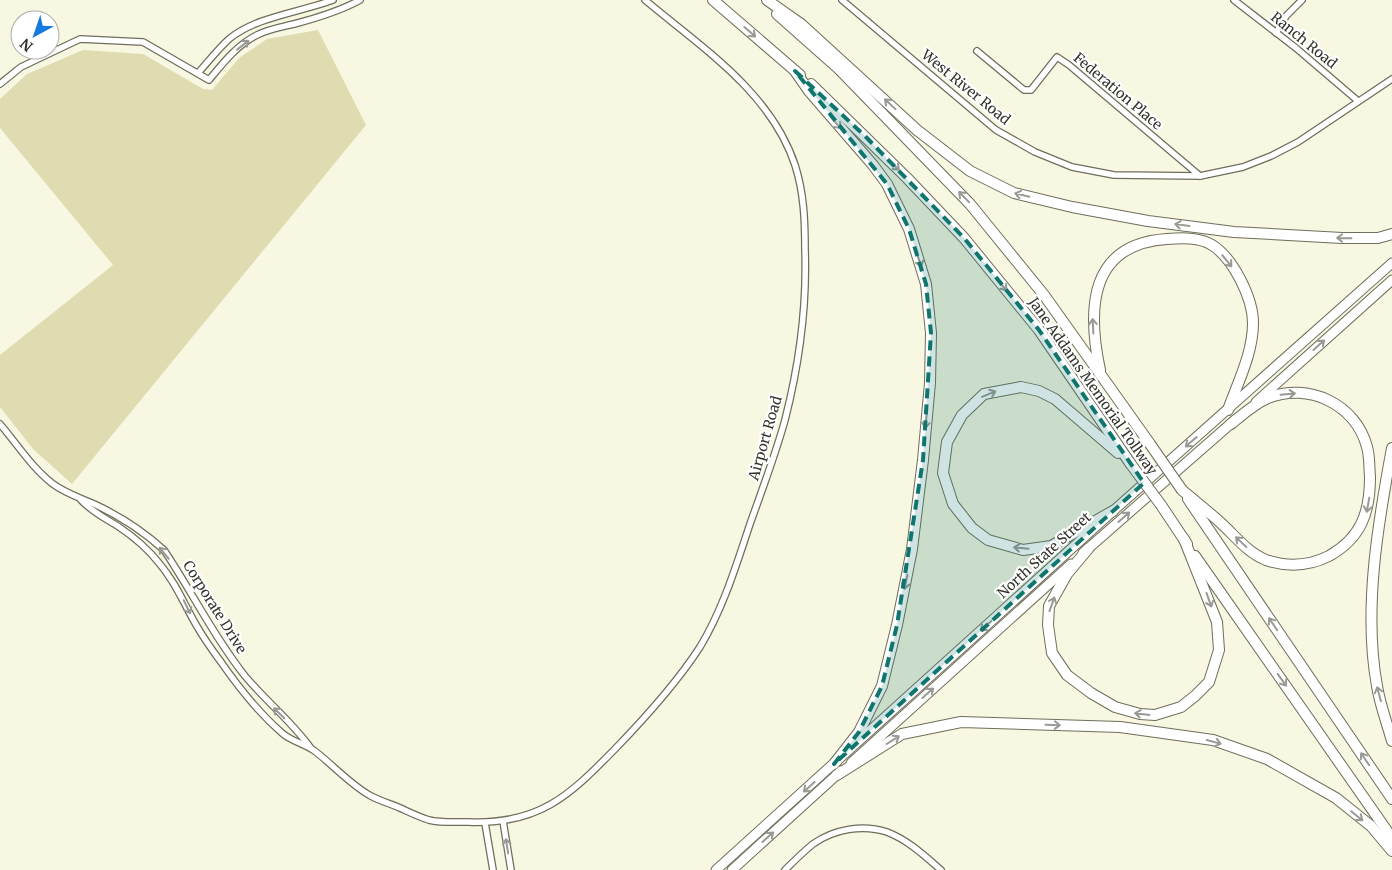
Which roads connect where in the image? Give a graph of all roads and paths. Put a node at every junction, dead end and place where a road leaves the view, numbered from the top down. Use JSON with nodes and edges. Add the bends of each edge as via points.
{"nodes":[{"id":1,"x":333,"y":0,"type":"edge"},
{"id":2,"x":645,"y":0,"type":"edge"},
{"id":3,"x":713,"y":0,"type":"edge"},
{"id":4,"x":762,"y":0,"type":"edge"},
{"id":5,"x":767,"y":0,"type":"edge"},
{"id":6,"x":842,"y":0,"type":"edge"},
{"id":7,"x":1234,"y":0,"type":"edge"},
{"id":8,"x":1302,"y":0,"type":"edge"},
{"id":9,"x":357,"y":1,"type":"edge"},
{"id":10,"x":1276,"y":32,"type":"junction"},
{"id":11,"x":978,"y":52,"type":"dead end"},
{"id":12,"x":795,"y":71,"type":"junction"},
{"id":13,"x":198,"y":73,"type":"junction"},
{"id":14,"x":1392,"y":79,"type":"edge"},
{"id":15,"x":0,"y":84,"type":"edge"},
{"id":16,"x":1358,"y":101,"type":"junction"},
{"id":17,"x":1200,"y":176,"type":"junction"},
{"id":18,"x":1392,"y":234,"type":"edge"},
{"id":19,"x":1392,"y":263,"type":"edge"},
{"id":20,"x":1392,"y":280,"type":"edge"},
{"id":21,"x":1100,"y":374,"type":"junction"},
{"id":22,"x":1228,"y":410,"type":"junction"},
{"id":23,"x":0,"y":424,"type":"edge"},
{"id":24,"x":1230,"y":424,"type":"junction"},
{"id":25,"x":1392,"y":448,"type":"edge"},
{"id":26,"x":1130,"y":463,"type":"junction"},
{"id":27,"x":1182,"y":490,"type":"junction"},
{"id":28,"x":81,"y":500,"type":"junction"},
{"id":29,"x":1113,"y":511,"type":"junction"},
{"id":30,"x":1184,"y":539,"type":"junction"},
{"id":31,"x":1088,"y":549,"type":"junction"},
{"id":32,"x":1392,"y":741,"type":"edge"},
{"id":33,"x":312,"y":749,"type":"junction"},
{"id":34,"x":834,"y":764,"type":"junction"},
{"id":35,"x":837,"y":775,"type":"junction"},
{"id":36,"x":1392,"y":799,"type":"edge"},
{"id":37,"x":503,"y":821,"type":"junction"},
{"id":38,"x":485,"y":823,"type":"junction"},
{"id":39,"x":1392,"y":838,"type":"edge"},
{"id":40,"x":1392,"y":851,"type":"edge"},
{"id":41,"x":493,"y":870,"type":"edge"},
{"id":42,"x":511,"y":870,"type":"edge"},
{"id":43,"x":716,"y":870,"type":"edge"},
{"id":44,"x":732,"y":870,"type":"edge"},
{"id":45,"x":784,"y":870,"type":"edge"},
{"id":46,"x":941,"y":870,"type":"edge"}],
"edges":[{"from":1,"to":13,"type":"street","via":[[261,21],[230,38]]},
{"from":2,"to":37,"type":"street","name":"Airport Road","via":[[759,100],[784,139],[800,185],[804,214],[806,261],[797,364],[768,474],[732,577],[701,645],[645,718],[586,778],[551,805],[520,818]]},
{"from":3,"to":12,"type":"highway","name":"Jane Addams Memorial Tollway","one_way":true},
{"from":21,"to":4,"type":"highway","name":"Jane Addams Memorial Tollway","one_way":true,"via":[[1044,295],[970,204],[839,69]]},
{"from":18,"to":5,"type":"highway","one_way":true,"via":[[1378,238],[1342,238],[1234,232],[1148,221],[1014,193],[970,171],[917,130],[801,24]]},
{"from":6,"to":17,"type":"street","name":"West River Road","via":[[996,130],[1035,152],[1072,166],[1114,175]]},
{"from":7,"to":10,"type":"street","name":"Ranch Road"},
{"from":8,"to":10,"type":"street"},
{"from":13,"to":9,"type":"street","one_way":true,"via":[[209,80],[226,60],[256,35],[327,14]]},
{"from":10,"to":16,"type":"street","name":"Ranch Road"},
{"from":11,"to":17,"type":"street","name":"Federation Place","via":[[1024,90],[1031,90],[1057,57]]},
{"from":12,"to":26,"type":"highway","name":"Jane Addams Memorial Tollway","one_way":true,"via":[[866,136],[964,238],[1039,330]]},
{"from":12,"to":34,"type":"highway","one_way":true,"via":[[887,184],[909,229],[926,284],[931,333],[923,460],[912,549],[897,625],[882,686],[859,732]]},
{"from":13,"to":15,"type":"street","via":[[143,42],[80,40],[21,67]]},
{"from":14,"to":16,"type":"street","name":"West River Road"},
{"from":16,"to":17,"type":"street","name":"West River Road","via":[[1284,150],[1243,168]]},
{"from":19,"to":22,"type":"main road","name":"North State Street"},
{"from":24,"to":20,"type":"main road","name":"North State Street","one_way":true},
{"from":21,"to":22,"type":"highway","one_way":true,"via":[[1093,315],[1098,289],[1110,266],[1121,253],[1153,240],[1205,241],[1220,252],[1239,278],[1252,311],[1249,355]]},
{"from":21,"to":27,"type":"highway","name":"Jane Addams Memorial Tollway","bridge":true},
{"from":22,"to":29,"type":"main road","name":"North State Street","one_way":true},
{"from":23,"to":28,"type":"street","name":"Corporate Drive","via":[[53,484]]},
{"from":24,"to":27,"type":"highway","one_way":true,"via":[[1260,402],[1283,394],[1318,396],[1343,410],[1359,428],[1369,458],[1368,506],[1355,535],[1320,560],[1297,565],[1277,563],[1256,555]]},
{"from":31,"to":24,"type":"main road","name":"North State Street","one_way":true},
{"from":32,"to":25,"type":"highway","one_way":true,"via":[[1377,686],[1370,616]]},
{"from":29,"to":26,"type":"highway","one_way":true,"via":[[1051,546],[1023,550],[988,540],[972,528],[953,504],[943,473],[946,442],[962,415],[984,394],[1021,387],[1055,399]]},
{"from":26,"to":30,"type":"highway","name":"Jane Addams Memorial Tollway","bridge":true},
{"from":36,"to":27,"type":"highway","name":"Jane Addams Memorial Tollway","one_way":true},
{"from":28,"to":33,"type":"street","name":"Corporate Drive","one_way":true,"via":[[89,509],[141,544],[160,563],[178,588],[203,636],[254,704],[286,736]]},
{"from":33,"to":28,"type":"street","name":"Corporate Drive","one_way":true,"via":[[245,675],[164,550],[129,522]]},
{"from":29,"to":34,"type":"main road","name":"North State Street","one_way":true},
{"from":30,"to":31,"type":"highway","one_way":true,"via":[[1217,622],[1219,650],[1209,682],[1180,707],[1155,715],[1115,708],[1091,694],[1067,675],[1052,653],[1049,606],[1067,574]]},
{"from":30,"to":39,"type":"highway","name":"Jane Addams Memorial Tollway","one_way":true},
{"from":35,"to":31,"type":"main road","name":"North State Street","one_way":true},
{"from":33,"to":38,"type":"street","name":"Corporate Drive","via":[[370,796],[432,821]]},
{"from":34,"to":43,"type":"main road","name":"North State Street","one_way":true},
{"from":35,"to":40,"type":"highway","one_way":true,"via":[[902,734],[961,722],[1129,729],[1213,740],[1267,759],[1336,798],[1371,826]]},
{"from":44,"to":35,"type":"main road","name":"North State Street","one_way":true},
{"from":37,"to":38,"type":"street","name":"Airport Road"},
{"from":42,"to":37,"type":"street","one_way":true},
{"from":38,"to":41,"type":"street"},
{"from":45,"to":46,"type":"street","via":[[814,843],[831,834],[867,828],[901,839]]}]}
